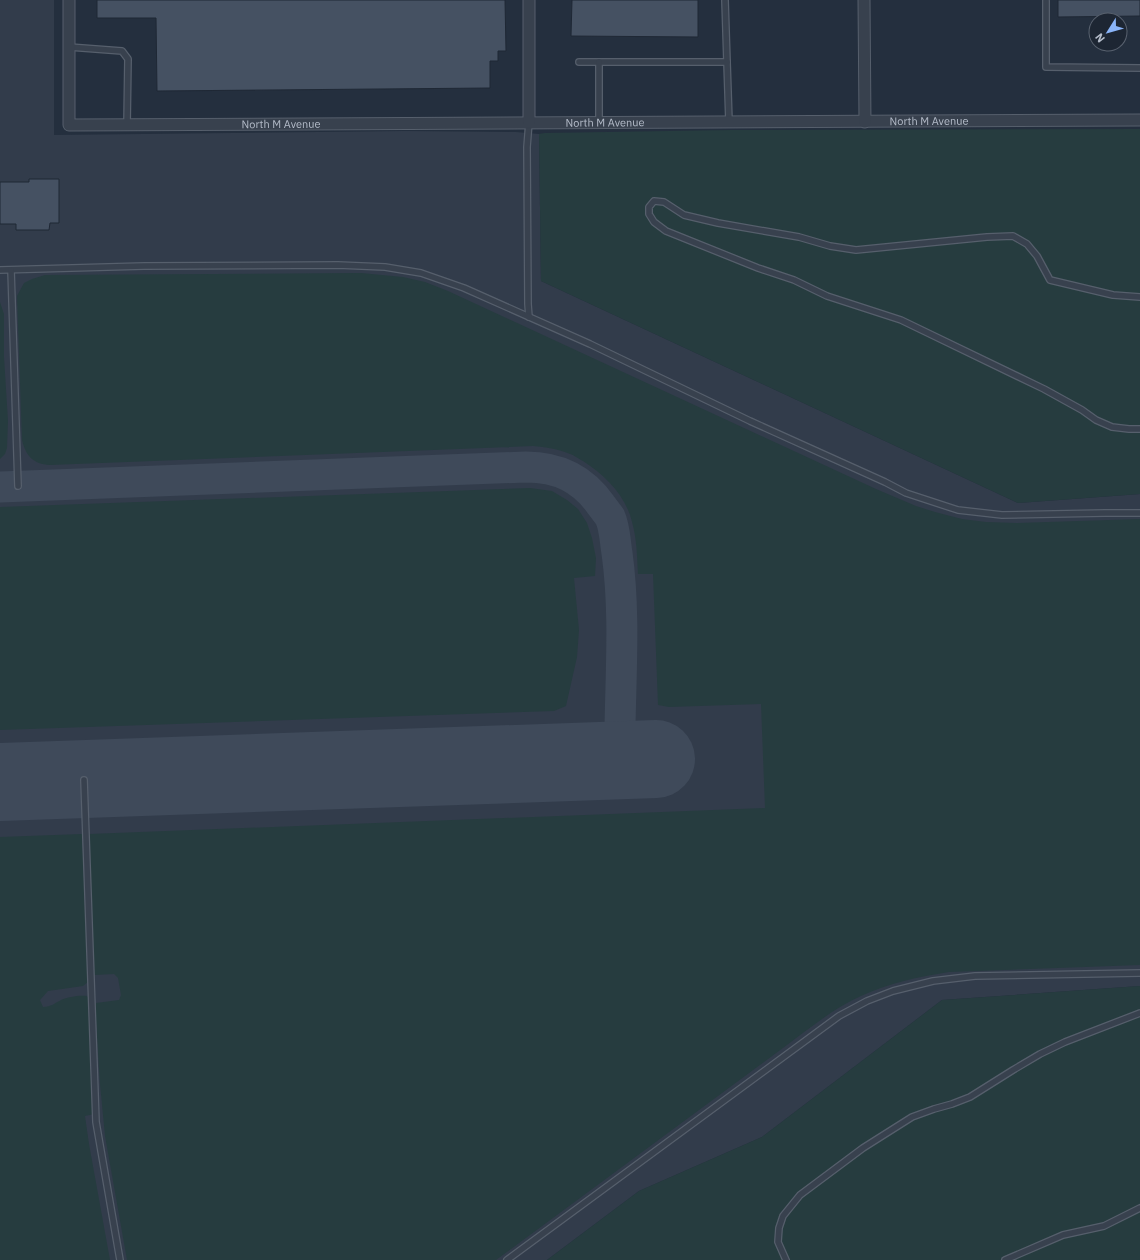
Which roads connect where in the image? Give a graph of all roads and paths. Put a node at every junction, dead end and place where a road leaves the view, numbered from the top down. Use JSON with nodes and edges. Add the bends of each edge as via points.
{"nodes":[{"id":1,"x":69,"y":0,"type":"edge"},
{"id":2,"x":529,"y":0,"type":"edge"},
{"id":3,"x":725,"y":0,"type":"edge"},
{"id":4,"x":864,"y":0,"type":"edge"},
{"id":5,"x":1046,"y":1,"type":"dead end"},
{"id":6,"x":69,"y":47,"type":"junction"},
{"id":7,"x":579,"y":62,"type":"dead end"},
{"id":8,"x":599,"y":62,"type":"junction"},
{"id":9,"x":727,"y":62,"type":"junction"},
{"id":10,"x":1140,"y":68,"type":"edge"},
{"id":11,"x":1140,"y":120,"type":"edge"},
{"id":12,"x":529,"y":122,"type":"junction"},
{"id":13,"x":599,"y":122,"type":"junction"},
{"id":14,"x":729,"y":122,"type":"junction"},
{"id":15,"x":865,"y":122,"type":"junction"},
{"id":16,"x":127,"y":125,"type":"junction"},
{"id":17,"x":0,"y":270,"type":"edge"},
{"id":18,"x":11,"y":270,"type":"junction"},
{"id":19,"x":1140,"y":297,"type":"edge"},
{"id":20,"x":529,"y":317,"type":"junction"},
{"id":21,"x":1140,"y":429,"type":"edge"},
{"id":22,"x":18,"y":486,"type":"dead end"},
{"id":23,"x":1140,"y":513,"type":"edge"},
{"id":24,"x":84,"y":780,"type":"dead end"},
{"id":25,"x":1140,"y":973,"type":"edge"},
{"id":26,"x":1140,"y":1013,"type":"edge"},
{"id":27,"x":1140,"y":1208,"type":"edge"},
{"id":28,"x":120,"y":1260,"type":"edge"},
{"id":29,"x":508,"y":1260,"type":"edge"},
{"id":30,"x":786,"y":1260,"type":"edge"},
{"id":31,"x":1005,"y":1260,"type":"edge"}],
"edges":[{"from":1,"to":6,"type":"street"},
{"from":2,"to":12,"type":"street"},
{"from":3,"to":9,"type":"lane"},
{"from":4,"to":15,"type":"street"},
{"from":5,"to":10,"type":"lane","via":[[1046,67]]},
{"from":6,"to":16,"type":"lane","via":[[122,51],[126,55]]},
{"from":6,"to":16,"type":"street","name":"North M Avenue","via":[[69,125]]},
{"from":7,"to":8,"type":"lane"},
{"from":8,"to":9,"type":"lane"},
{"from":8,"to":13,"type":"lane"},
{"from":9,"to":14,"type":"lane"},
{"from":11,"to":15,"type":"street","name":"North M Avenue"},
{"from":12,"to":13,"type":"street","name":"North M Avenue"},
{"from":12,"to":16,"type":"street","name":"North M Avenue"},
{"from":12,"to":20,"type":"lane"},
{"from":13,"to":14,"type":"street","name":"North M Avenue"},
{"from":14,"to":15,"type":"street","name":"North M Avenue"},
{"from":17,"to":18,"type":"lane"},
{"from":18,"to":20,"type":"lane","via":[[144,266],[385,267],[421,273],[464,288]]},
{"from":18,"to":22,"type":"lane"},
{"from":19,"to":21,"type":"lane","via":[[1113,295],[1050,280],[1028,244],[1013,236],[856,250],[684,215],[664,202],[654,201],[649,207],[649,214],[654,222],[666,231],[794,280],[827,296],[901,320],[1044,389],[1112,427]]},
{"from":20,"to":23,"type":"lane","via":[[906,493],[958,510],[1002,515]]},
{"from":24,"to":28,"type":"lane","via":[[96,1122]]},
{"from":25,"to":29,"type":"lane","via":[[974,976],[933,981],[893,991],[867,1001],[839,1016]]},
{"from":26,"to":30,"type":"lane","via":[[1040,1054],[970,1097],[912,1117],[863,1148],[800,1195],[782,1216],[778,1242]]},
{"from":27,"to":31,"type":"lane","via":[[1104,1226],[1063,1235]]}]}
